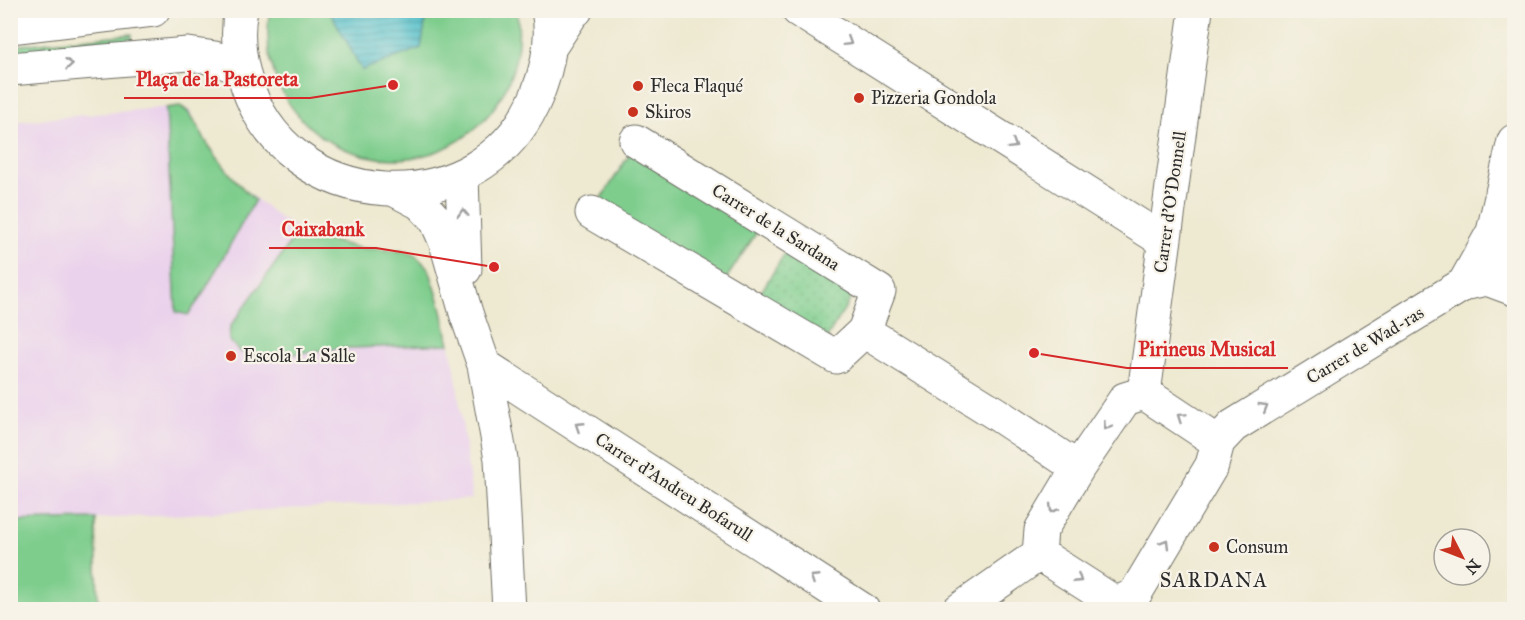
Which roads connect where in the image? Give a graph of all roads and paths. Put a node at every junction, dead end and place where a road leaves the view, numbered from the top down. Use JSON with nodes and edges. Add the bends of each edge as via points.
{"nodes":[{"id":1,"x":153,"y":10,"type":"edge"},
{"id":2,"x":548,"y":10,"type":"edge"},
{"id":3,"x":576,"y":10,"type":"edge"},
{"id":4,"x":798,"y":10,"type":"edge"},
{"id":5,"x":1196,"y":10,"type":"edge"},
{"id":6,"x":235,"y":18,"type":"edge"},
{"id":7,"x":10,"y":27,"type":"edge"},
{"id":8,"x":550,"y":47,"type":"junction"},
{"id":9,"x":10,"y":69,"type":"edge"},
{"id":10,"x":243,"y":70,"type":"junction"},
{"id":11,"x":636,"y":141,"type":"dead end"},
{"id":12,"x":1515,"y":141,"type":"edge"},
{"id":13,"x":462,"y":175,"type":"junction"},
{"id":14,"x":397,"y":191,"type":"junction"},
{"id":15,"x":592,"y":213,"type":"dead end"},
{"id":16,"x":1493,"y":232,"type":"junction"},
{"id":17,"x":1164,"y":240,"type":"junction"},
{"id":18,"x":1515,"y":265,"type":"edge"},
{"id":19,"x":1464,"y":284,"type":"junction"},
{"id":20,"x":1515,"y":289,"type":"edge"},
{"id":21,"x":466,"y":313,"type":"junction"},
{"id":22,"x":864,"y":331,"type":"junction"},
{"id":23,"x":484,"y":365,"type":"junction"},
{"id":24,"x":1144,"y":393,"type":"junction"},
{"id":25,"x":1218,"y":442,"type":"junction"},
{"id":26,"x":1078,"y":468,"type":"junction"},
{"id":27,"x":1039,"y":554,"type":"junction"},
{"id":28,"x":1117,"y":607,"type":"edge"},
{"id":29,"x":509,"y":609,"type":"edge"},
{"id":30,"x":863,"y":609,"type":"edge"},
{"id":31,"x":959,"y":609,"type":"edge"}],
"edges":[{"from":1,"to":7,"type":"street"},
{"from":2,"to":8,"type":"street"},
{"from":3,"to":8,"type":"street"},
{"from":4,"to":17,"type":"street","one_way":true},
{"from":5,"to":17,"type":"street","name":"Carrer d'O'Donnell"},
{"from":6,"to":10,"type":"street"},
{"from":8,"to":13,"type":"street","via":[[543,79],[519,127],[489,158]]},
{"from":9,"to":10,"type":"street","one_way":true,"via":[[188,54],[215,58]]},
{"from":10,"to":14,"type":"street","via":[[257,109],[298,158],[355,186]]},
{"from":11,"to":22,"type":"street","name":"Carrer de la Sardana","via":[[879,291]]},
{"from":12,"to":16,"type":"street","name":"Carrer de Wad-ras"},
{"from":13,"to":14,"type":"street","via":[[431,186]]},
{"from":21,"to":13,"type":"street","one_way":true},
{"from":14,"to":21,"type":"street","via":[[420,203],[436,220]]},
{"from":15,"to":22,"type":"street","name":"Carrer de la Sardana","via":[[836,357]]},
{"from":16,"to":18,"type":"street","via":[[1506,258]]},
{"from":16,"to":19,"type":"street","name":"Carrer de Wad-ras"},
{"from":17,"to":24,"type":"street","name":"Carrer d'O'Donnell"},
{"from":19,"to":20,"type":"street","via":[[1487,279]]},
{"from":25,"to":19,"type":"street","name":"Carrer de Wad-ras","one_way":true,"via":[[1233,426]]},
{"from":21,"to":23,"type":"street"},
{"from":22,"to":26,"type":"street"},
{"from":23,"to":29,"type":"street","via":[[501,459]]},
{"from":30,"to":23,"type":"street","name":"Carrer d'Andreu Bofarull","one_way":true},
{"from":25,"to":24,"type":"street","one_way":true},
{"from":24,"to":26,"type":"street","one_way":true,"via":[[1125,399]]},
{"from":28,"to":25,"type":"street","one_way":true,"via":[[1135,594],[1212,465]]},
{"from":26,"to":27,"type":"street","one_way":true,"via":[[1041,530]]},
{"from":27,"to":28,"type":"street","one_way":true},
{"from":27,"to":31,"type":"street"}]}
